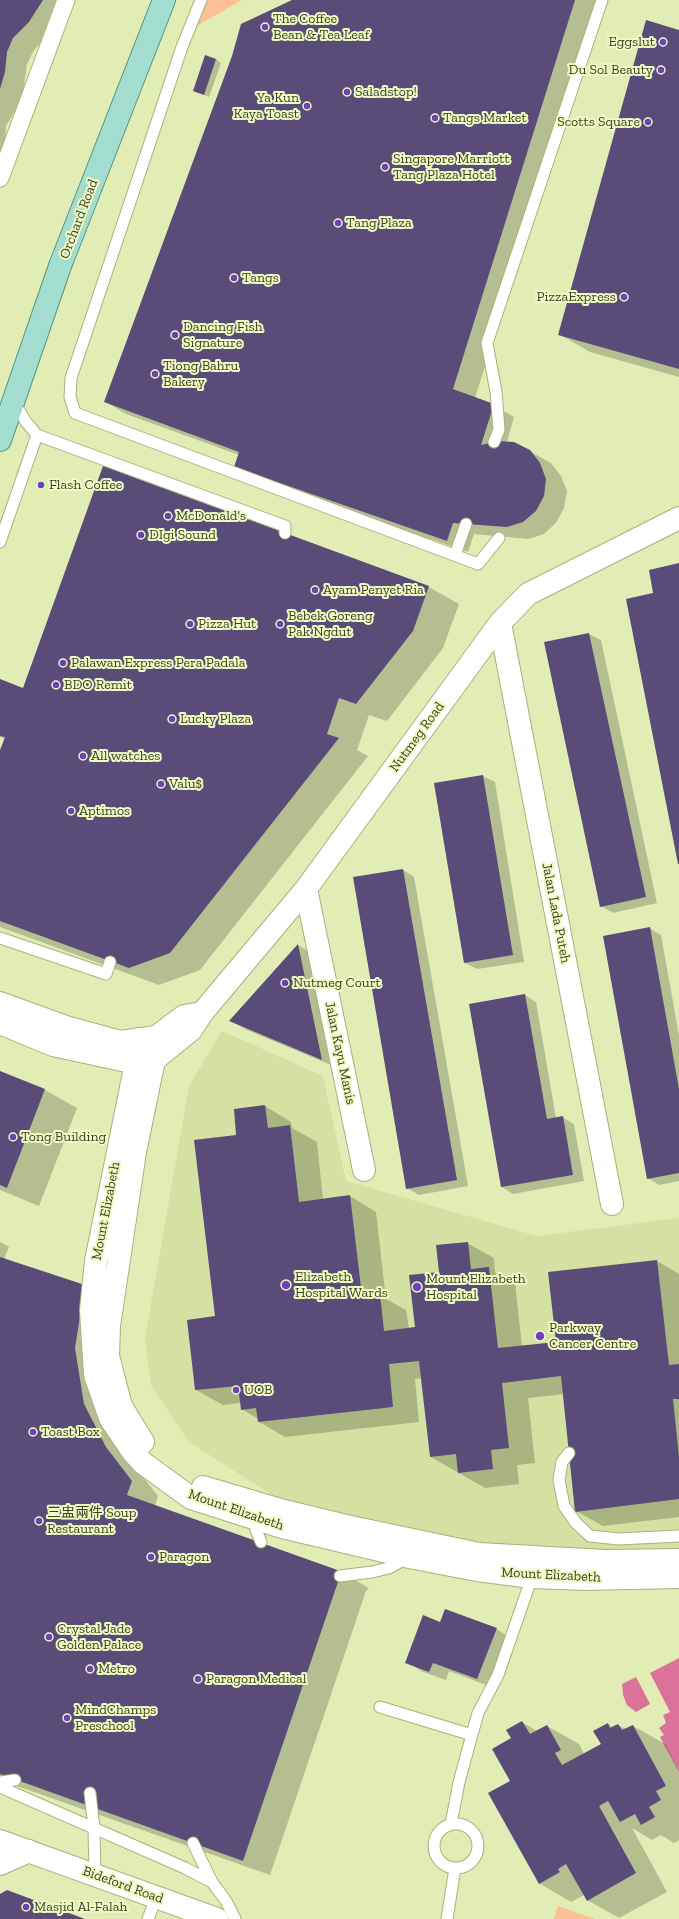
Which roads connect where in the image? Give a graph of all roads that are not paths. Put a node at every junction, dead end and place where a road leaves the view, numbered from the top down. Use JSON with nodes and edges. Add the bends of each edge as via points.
{"nodes":[{"id":1,"x":66,"y":0,"type":"edge"},
{"id":2,"x":164,"y":0,"type":"edge"},
{"id":3,"x":201,"y":0,"type":"edge"},
{"id":4,"x":602,"y":0,"type":"edge"},
{"id":5,"x":0,"y":178,"type":"edge"},
{"id":6,"x":13,"y":402,"type":"junction"},
{"id":7,"x":37,"y":436,"type":"junction"},
{"id":8,"x":0,"y":440,"type":"edge"},
{"id":9,"x":494,"y":442,"type":"dead end"},
{"id":10,"x":679,"y":518,"type":"edge"},
{"id":11,"x":466,"y":524,"type":"dead end"},
{"id":12,"x":285,"y":533,"type":"dead end"},
{"id":13,"x":499,"y":538,"type":"dead end"},
{"id":14,"x":0,"y":542,"type":"edge"},
{"id":15,"x":455,"y":555,"type":"junction"},
{"id":16,"x":500,"y":623,"type":"junction"},
{"id":17,"x":306,"y":889,"type":"junction"},
{"id":18,"x":0,"y":938,"type":"edge"},
{"id":19,"x":110,"y":962,"type":"dead end"},
{"id":20,"x":0,"y":1003,"type":"edge"},
{"id":21,"x":202,"y":1013,"type":"junction"},
{"id":22,"x":0,"y":1023,"type":"edge"},
{"id":23,"x":147,"y":1038,"type":"junction"},
{"id":24,"x":145,"y":1061,"type":"junction"},
{"id":25,"x":127,"y":1149,"type":"junction"},
{"id":26,"x":364,"y":1170,"type":"dead end"},
{"id":27,"x":612,"y":1204,"type":"dead end"},
{"id":28,"x":569,"y":1453,"type":"dead end"},
{"id":29,"x":255,"y":1519,"type":"junction"},
{"id":30,"x":679,"y":1536,"type":"edge"},
{"id":31,"x":261,"y":1542,"type":"dead end"},
{"id":32,"x":409,"y":1557,"type":"junction"},
{"id":33,"x":679,"y":1560,"type":"edge"},
{"id":34,"x":535,"y":1567,"type":"junction"},
{"id":35,"x":340,"y":1576,"type":"dead end"},
{"id":36,"x":679,"y":1577,"type":"edge"},
{"id":37,"x":380,"y":1707,"type":"dead end"},
{"id":38,"x":472,"y":1735,"type":"junction"},
{"id":39,"x":15,"y":1780,"type":"dead end"},
{"id":40,"x":0,"y":1782,"type":"edge"},
{"id":41,"x":0,"y":1787,"type":"edge"},
{"id":42,"x":90,"y":1793,"type":"dead end"},
{"id":43,"x":451,"y":1824,"type":"junction"},
{"id":44,"x":94,"y":1828,"type":"junction"},
{"id":45,"x":0,"y":1841,"type":"edge"},
{"id":46,"x":193,"y":1843,"type":"dead end"},
{"id":47,"x":29,"y":1851,"type":"junction"},
{"id":48,"x":0,"y":1864,"type":"edge"},
{"id":49,"x":455,"y":1868,"type":"junction"},
{"id":50,"x":95,"y":1874,"type":"junction"},
{"id":51,"x":212,"y":1882,"type":"junction"},
{"id":52,"x":156,"y":1898,"type":"junction"},
{"id":53,"x":148,"y":1919,"type":"edge"},
{"id":54,"x":217,"y":1919,"type":"edge"},
{"id":55,"x":236,"y":1919,"type":"edge"},
{"id":56,"x":447,"y":1919,"type":"edge"}],
"edges":[{"from":1,"to":5,"type":"street"},
{"from":2,"to":6,"type":"main road","name":"Orchard Road","via":[[60,266]]},
{"from":3,"to":15,"type":"lane","via":[[182,47],[71,378],[70,397],[75,413]]},
{"from":4,"to":9,"type":"lane","via":[[487,343],[496,392],[498,430]]},
{"from":6,"to":7,"type":"lane"},
{"from":6,"to":8,"type":"main road","name":"Orchard Road"},
{"from":7,"to":12,"type":"lane","via":[[286,526]]},
{"from":7,"to":14,"type":"lane"},
{"from":10,"to":16,"type":"street","name":"Nutmeg Road","via":[[528,594]]},
{"from":11,"to":15,"type":"lane"},
{"from":13,"to":15,"type":"lane","via":[[478,564]]},
{"from":16,"to":17,"type":"street","name":"Nutmeg Road"},
{"from":16,"to":27,"type":"street","name":"Jalan Lada Puteh"},
{"from":17,"to":21,"type":"street","name":"Nutmeg Road"},
{"from":17,"to":26,"type":"street","name":"Jalan Kayu Manis"},
{"from":18,"to":19,"type":"lane","via":[[106,974]]},
{"from":20,"to":23,"type":"street","via":[[66,1027],[112,1040],[121,1042]]},
{"from":21,"to":23,"type":"street","via":[[184,1016]]},
{"from":21,"to":24,"type":"street","name":"Nutmeg Road","via":[[191,1030]]},
{"from":22,"to":24,"type":"street","via":[[53,1045]]},
{"from":23,"to":24,"type":"street","name":"Mount Elizabeth"},
{"from":24,"to":25,"type":"street","name":"Mount Elizabeth"},
{"from":25,"to":29,"type":"street","name":"Mount Elizabeth","via":[[96,1261],[91,1310],[95,1375],[110,1418],[143,1463],[191,1498]]},
{"from":25,"to":34,"type":"street","name":"Mount Elizabeth","via":[[108,1356],[121,1406],[151,1452],[178,1476],[196,1484],[284,1511]]},
{"from":28,"to":30,"type":"lane","via":[[562,1462],[559,1480],[564,1506],[576,1524],[590,1536],[619,1539]]},
{"from":29,"to":31,"type":"lane"},
{"from":29,"to":32,"type":"street","name":"Mount Elizabeth"},
{"from":32,"to":34,"type":"street","name":"Mount Elizabeth","via":[[477,1570]]},
{"from":32,"to":35,"type":"lane","via":[[389,1568]]},
{"from":33,"to":34,"type":"street","name":"Mount Elizabeth","via":[[604,1561]]},
{"from":34,"to":36,"type":"street","name":"Mount Elizabeth","via":[[586,1579]]},
{"from":34,"to":38,"type":"lane","via":[[498,1675],[478,1713]]},
{"from":37,"to":38,"type":"lane"},
{"from":38,"to":43,"type":"lane"},
{"from":39,"to":40,"type":"lane"},
{"from":41,"to":44,"type":"lane"},
{"from":42,"to":44,"type":"lane"},
{"from":43,"to":49,"type":"lane","via":[[443,1828],[434,1843],[439,1860]]},
{"from":43,"to":49,"type":"lane","via":[[460,1824],[468,1828],[475,1835],[477,1844],[472,1861]]},
{"from":44,"to":50,"type":"lane"},
{"from":44,"to":51,"type":"lane"},
{"from":45,"to":47,"type":"street","name":"Bideford Road"},
{"from":46,"to":51,"type":"lane"},
{"from":47,"to":48,"type":"street"},
{"from":47,"to":50,"type":"street","name":"Bideford Road"},
{"from":49,"to":56,"type":"lane"},
{"from":50,"to":52,"type":"street","name":"Bideford Road"},
{"from":51,"to":55,"type":"lane"},
{"from":52,"to":53,"type":"lane"},
{"from":52,"to":54,"type":"street","name":"Bideford Road"}]}
